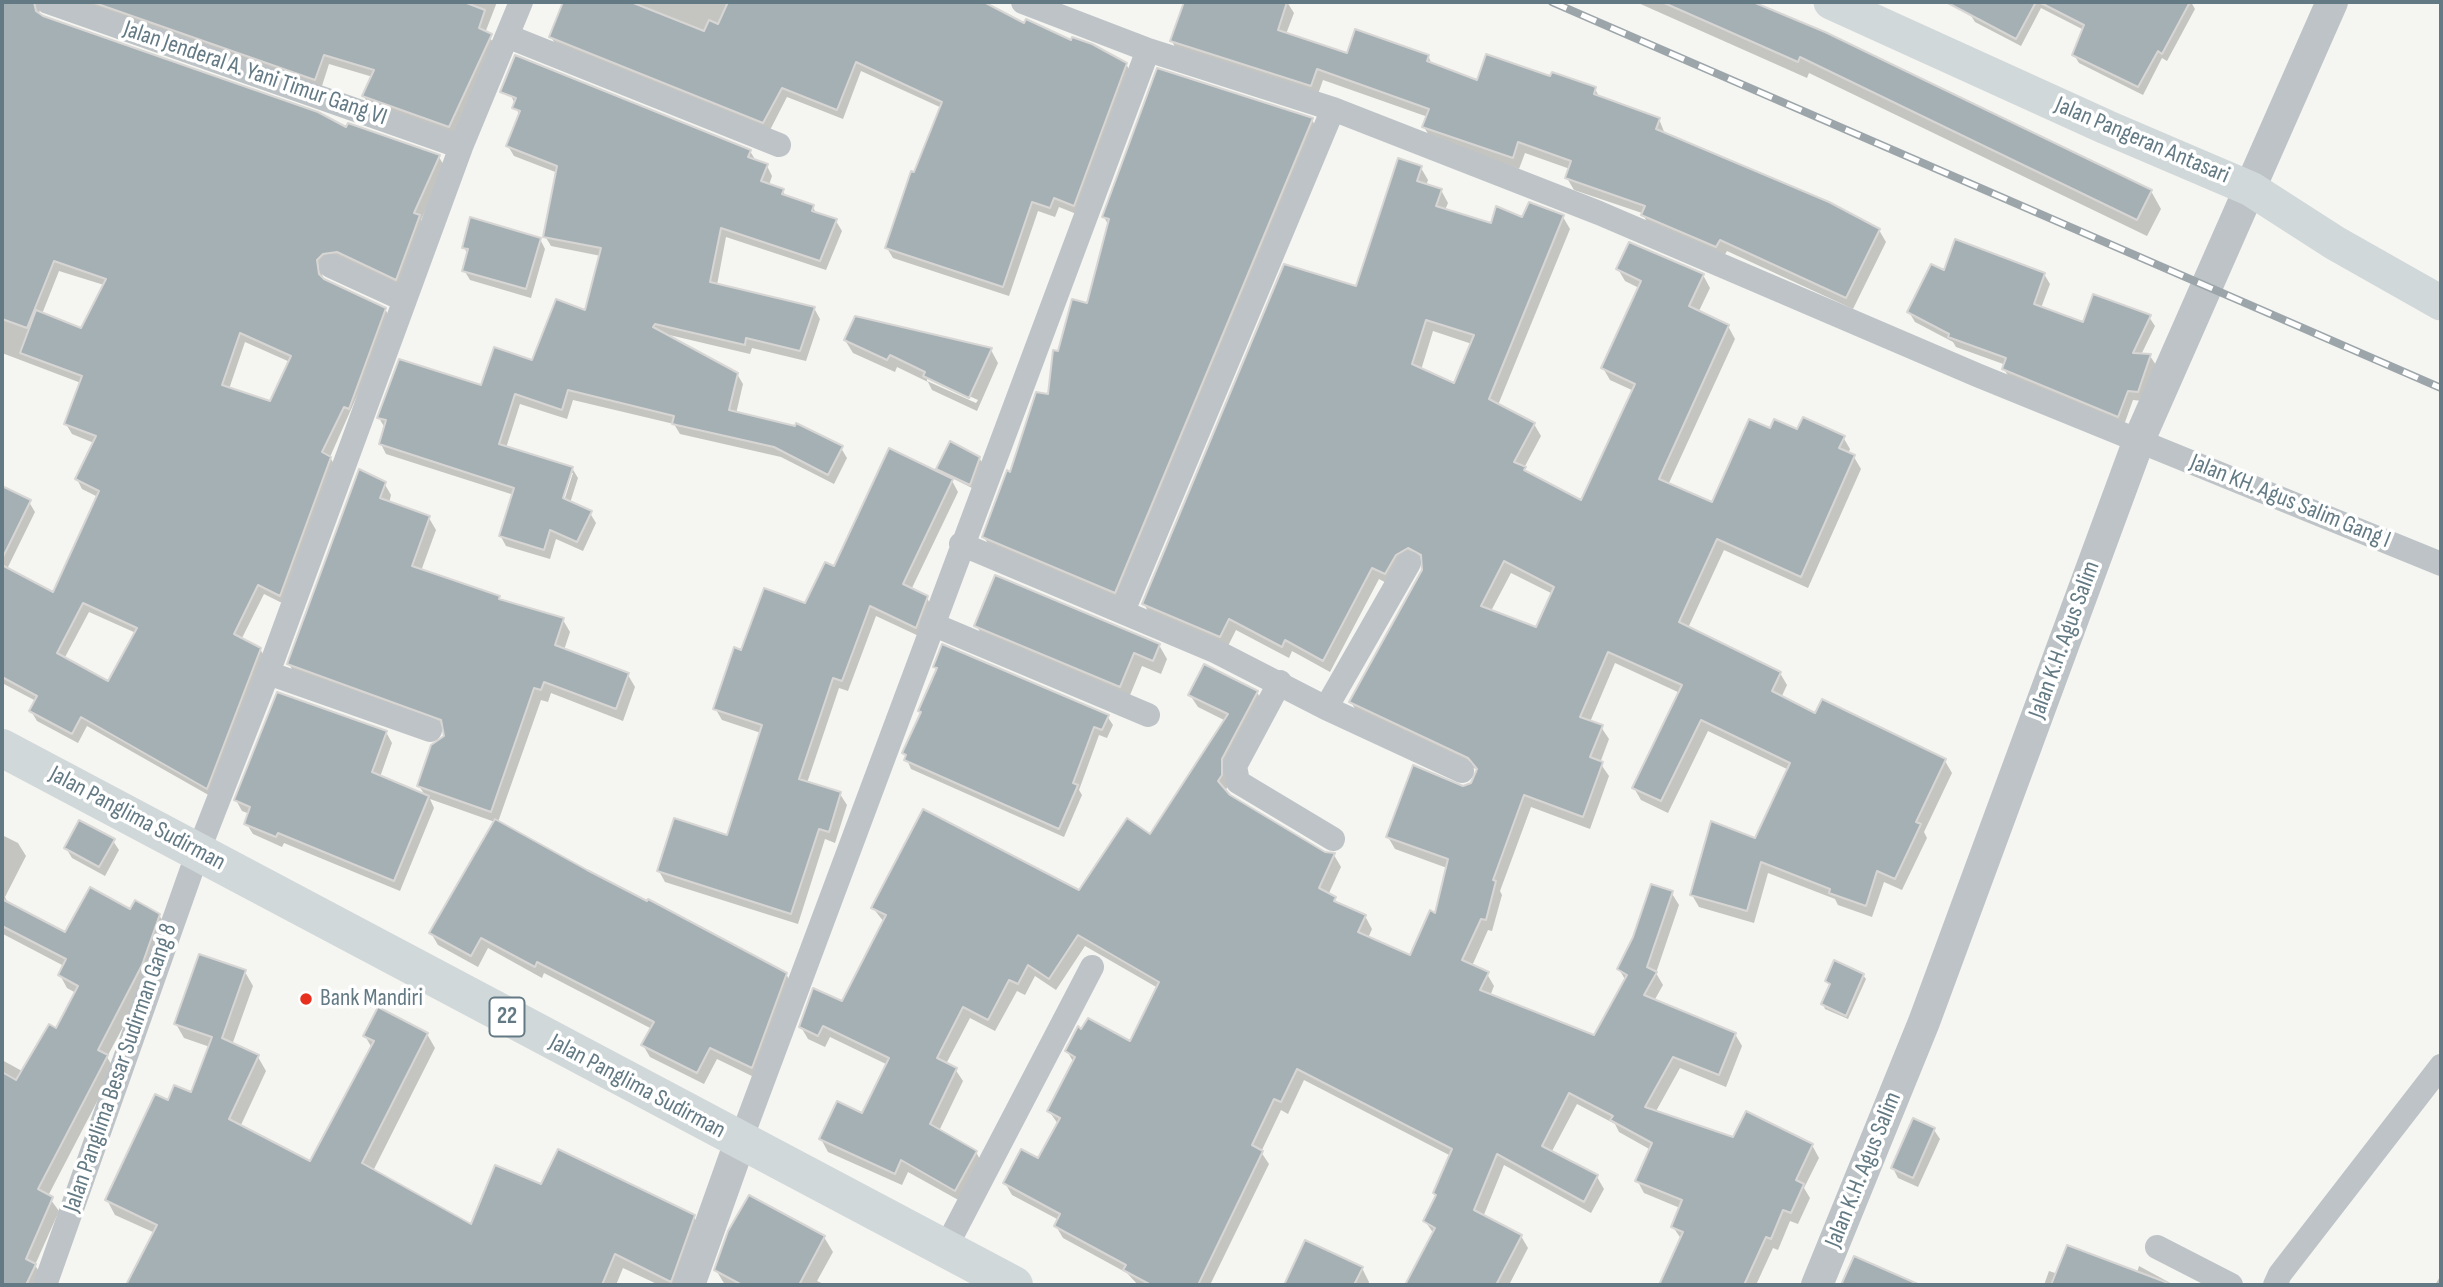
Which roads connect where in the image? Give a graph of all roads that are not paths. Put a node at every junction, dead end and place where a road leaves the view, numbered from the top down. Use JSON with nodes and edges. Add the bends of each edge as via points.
{"nodes":[{"id":1,"x":48,"y":2,"type":"edge"},
{"id":2,"x":521,"y":2,"type":"edge"},
{"id":3,"x":1023,"y":2,"type":"edge"},
{"id":4,"x":1830,"y":2,"type":"edge"},
{"id":5,"x":2332,"y":2,"type":"edge"},
{"id":6,"x":507,"y":36,"type":"junction"},
{"id":7,"x":1148,"y":50,"type":"junction"},
{"id":8,"x":1333,"y":109,"type":"junction"},
{"id":9,"x":779,"y":145,"type":"dead end"},
{"id":10,"x":461,"y":147,"type":"junction"},
{"id":11,"x":2251,"y":188,"type":"junction"},
{"id":12,"x":331,"y":266,"type":"dead end"},
{"id":13,"x":405,"y":300,"type":"junction"},
{"id":14,"x":2441,"y":303,"type":"edge"},
{"id":15,"x":2139,"y":440,"type":"junction"},
{"id":16,"x":961,"y":544,"type":"junction"},
{"id":17,"x":1409,"y":563,"type":"dead end"},
{"id":18,"x":2441,"y":564,"type":"edge"},
{"id":19,"x":1123,"y":611,"type":"junction"},
{"id":20,"x":932,"y":624,"type":"junction"},
{"id":21,"x":268,"y":673,"type":"junction"},
{"id":22,"x":1280,"y":682,"type":"junction"},
{"id":23,"x":1326,"y":708,"type":"junction"},
{"id":24,"x":1148,"y":715,"type":"dead end"},
{"id":25,"x":430,"y":730,"type":"dead end"},
{"id":26,"x":2,"y":748,"type":"edge"},
{"id":27,"x":1462,"y":771,"type":"dead end"},
{"id":28,"x":1333,"y":839,"type":"dead end"},
{"id":29,"x":198,"y":852,"type":"junction"},
{"id":30,"x":1092,"y":967,"type":"dead end"},
{"id":31,"x":2441,"y":1066,"type":"edge"},
{"id":32,"x":740,"y":1142,"type":"junction"},
{"id":33,"x":2157,"y":1247,"type":"dead end"},
{"id":34,"x":945,"y":1250,"type":"junction"},
{"id":35,"x":45,"y":1285,"type":"edge"},
{"id":36,"x":689,"y":1285,"type":"edge"},
{"id":37,"x":1014,"y":1285,"type":"edge"},
{"id":38,"x":1817,"y":1285,"type":"edge"},
{"id":39,"x":2231,"y":1285,"type":"edge"},
{"id":40,"x":2274,"y":1285,"type":"edge"}],
"edges":[{"from":1,"to":10,"type":"street","name":"Jalan Jenderal A. Yani Timur Gang VI"},
{"from":2,"to":6,"type":"street","name":"Jalan Panglima Besar Sudirman Gang 8"},
{"from":3,"to":7,"type":"street","name":"Jalan KH. Agus Salim Gang I"},
{"from":4,"to":11,"type":"main road","name":"Jalan Pangeran Antasari"},
{"from":5,"to":11,"type":"street","name":"Jalan K.H. Agus Salim"},
{"from":6,"to":9,"type":"street"},
{"from":6,"to":10,"type":"street","name":"Jalan Panglima Besar Sudirman Gang 8"},
{"from":7,"to":8,"type":"street","name":"Jalan KH. Agus Salim Gang I"},
{"from":7,"to":16,"type":"street"},
{"from":8,"to":15,"type":"street","name":"Jalan KH. Agus Salim Gang I","via":[[1599,213]]},
{"from":8,"to":19,"type":"street"},
{"from":10,"to":13,"type":"street","name":"Jalan Panglima Besar Sudirman Gang 8"},
{"from":11,"to":14,"type":"main road","name":"Jalan Pangeran Antasari","via":[[2335,243]]},
{"from":11,"to":15,"type":"street","name":"Jalan K.H. Agus Salim"},
{"from":12,"to":13,"type":"street"},
{"from":13,"to":21,"type":"street","name":"Jalan Panglima Besar Sudirman Gang 8"},
{"from":15,"to":18,"type":"street","name":"Jalan KH. Agus Salim Gang I"},
{"from":15,"to":38,"type":"street","name":"Jalan K.H. Agus Salim","via":[[1924,1022]]},
{"from":16,"to":19,"type":"street"},
{"from":16,"to":20,"type":"street"},
{"from":17,"to":23,"type":"street"},
{"from":19,"to":22,"type":"street"},
{"from":20,"to":24,"type":"street"},
{"from":20,"to":32,"type":"street"},
{"from":21,"to":25,"type":"street"},
{"from":21,"to":29,"type":"street","name":"Jalan Panglima Besar Sudirman Gang 8"},
{"from":22,"to":23,"type":"street"},
{"from":22,"to":28,"type":"street","via":[[1235,766],[1235,776]]},
{"from":23,"to":27,"type":"street"},
{"from":26,"to":29,"type":"highway","name":"Jalan Panglima Sudirman","number":"22"},
{"from":29,"to":32,"type":"highway","name":"Jalan Panglima Sudirman","number":"22"},
{"from":29,"to":35,"type":"street","name":"Jalan Panglima Besar Sudirman Gang 8"},
{"from":30,"to":34,"type":"street"},
{"from":31,"to":40,"type":"street"},
{"from":32,"to":34,"type":"highway","name":"Jalan Panglima Sudirman","number":"22"},
{"from":32,"to":36,"type":"street"},
{"from":33,"to":39,"type":"street"},
{"from":34,"to":37,"type":"highway","name":"Jalan Panglima Sudirman","number":"22"}]}
